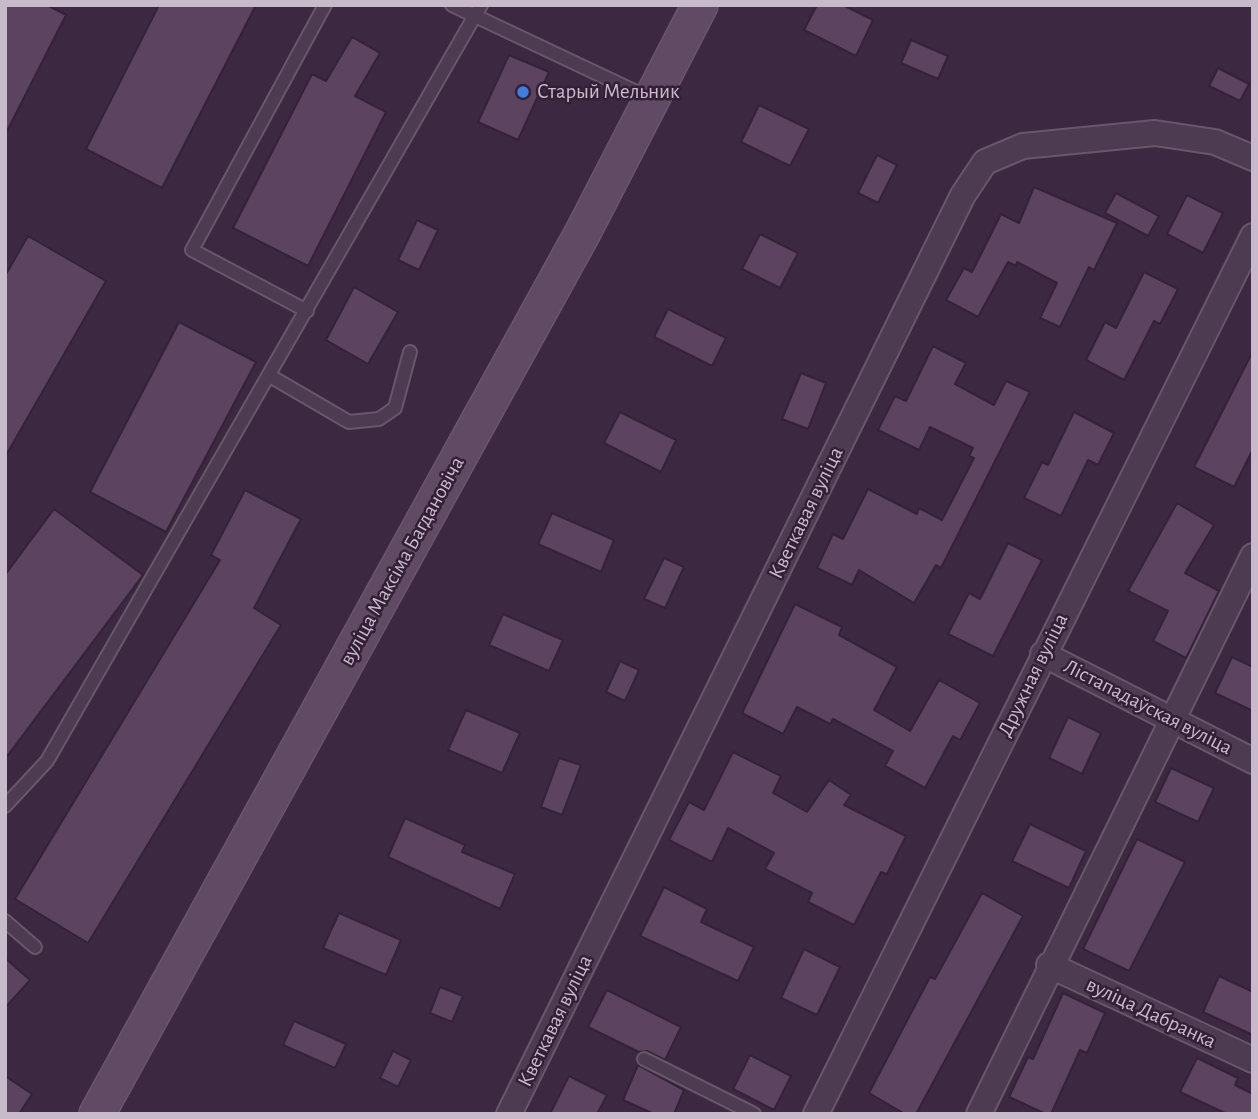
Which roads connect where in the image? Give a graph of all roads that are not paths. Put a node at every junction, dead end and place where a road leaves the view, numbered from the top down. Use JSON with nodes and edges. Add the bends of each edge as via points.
{"nodes":[{"id":1,"x":325,"y":5,"type":"edge"},
{"id":2,"x":452,"y":5,"type":"edge"},
{"id":3,"x":700,"y":5,"type":"edge"},
{"id":4,"x":479,"y":11,"type":"edge"},
{"id":5,"x":651,"y":99,"type":"junction"},
{"id":6,"x":1253,"y":158,"type":"edge"},
{"id":7,"x":1253,"y":236,"type":"edge"},
{"id":8,"x":307,"y":311,"type":"junction"},
{"id":9,"x":410,"y":352,"type":"dead end"},
{"id":10,"x":270,"y":376,"type":"junction"},
{"id":11,"x":1253,"y":556,"type":"edge"},
{"id":12,"x":1043,"y":654,"type":"junction"},
{"id":13,"x":1171,"y":719,"type":"junction"},
{"id":14,"x":1253,"y":761,"type":"edge"},
{"id":15,"x":5,"y":806,"type":"edge"},
{"id":16,"x":5,"y":921,"type":"edge"},
{"id":17,"x":35,"y":947,"type":"dead end"},
{"id":18,"x":1049,"y":965,"type":"junction"},
{"id":19,"x":645,"y":1059,"type":"dead end"},
{"id":20,"x":1253,"y":1060,"type":"edge"},
{"id":21,"x":97,"y":1114,"type":"edge"},
{"id":22,"x":509,"y":1114,"type":"edge"},
{"id":23,"x":754,"y":1114,"type":"edge"},
{"id":24,"x":816,"y":1114,"type":"edge"},
{"id":25,"x":979,"y":1114,"type":"edge"}],
"edges":[{"from":1,"to":8,"type":"lane","via":[[192,250]]},
{"from":2,"to":4,"type":"lane"},
{"from":3,"to":5,"type":"main road","name":"вуліца Максіма Багдановіча"},
{"from":4,"to":5,"type":"lane"},
{"from":4,"to":8,"type":"lane"},
{"from":5,"to":21,"type":"main road","name":"вуліца Максіма Багдановіча","via":[[577,244]]},
{"from":6,"to":22,"type":"street","name":"Кветкавая вуліца","via":[[1215,142],[1156,133],[1023,146],[985,162],[963,195]]},
{"from":7,"to":12,"type":"street","name":"Дружная вуліца"},
{"from":8,"to":10,"type":"lane"},
{"from":9,"to":10,"type":"lane","via":[[395,408],[379,419],[349,422]]},
{"from":10,"to":15,"type":"lane","via":[[47,761]]},
{"from":11,"to":13,"type":"street"},
{"from":12,"to":13,"type":"street","name":"Лістападаўская вуліца"},
{"from":12,"to":24,"type":"street","name":"Дружная вуліца"},
{"from":13,"to":14,"type":"street","name":"Лістападаўская вуліца"},
{"from":13,"to":18,"type":"street"},
{"from":16,"to":17,"type":"lane"},
{"from":18,"to":20,"type":"street","name":"вуліца Дабранка"},
{"from":18,"to":25,"type":"street"},
{"from":19,"to":23,"type":"lane"}]}
